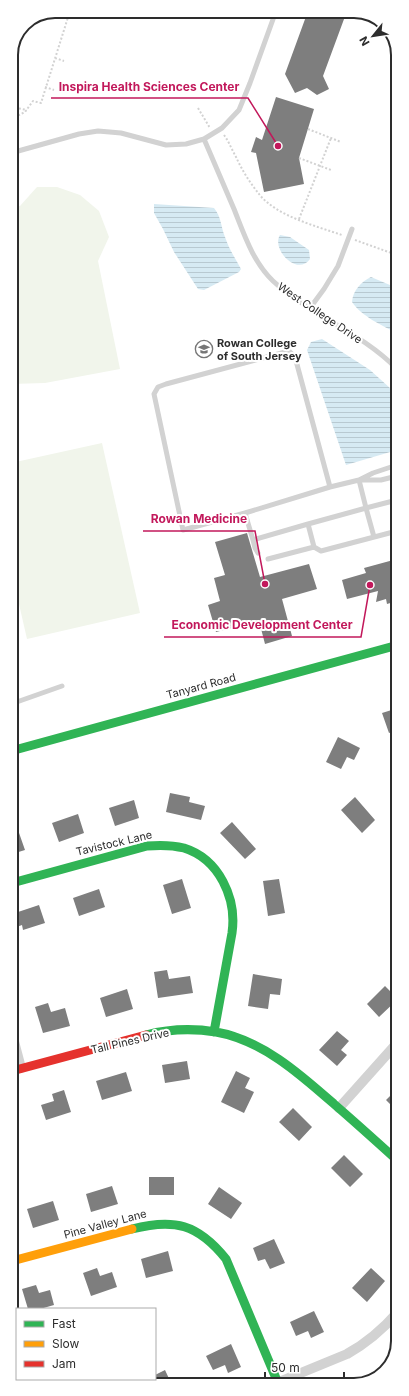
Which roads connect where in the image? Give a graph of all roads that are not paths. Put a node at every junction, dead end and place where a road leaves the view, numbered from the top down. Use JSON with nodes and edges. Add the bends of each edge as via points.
{"nodes":[{"id":1,"x":274,"y":18,"type":"edge"},
{"id":2,"x":204,"y":139,"type":"junction"},
{"id":3,"x":18,"y":151,"type":"edge"},
{"id":4,"x":352,"y":229,"type":"dead end"},
{"id":5,"x":310,"y":308,"type":"junction"},
{"id":6,"x":391,"y":364,"type":"edge"},
{"id":7,"x":391,"y":467,"type":"edge"},
{"id":8,"x":391,"y":478,"type":"edge"},
{"id":9,"x":359,"y":480,"type":"junction"},
{"id":10,"x":330,"y":487,"type":"junction"},
{"id":11,"x":391,"y":502,"type":"edge"},
{"id":12,"x":366,"y":508,"type":"junction"},
{"id":13,"x":245,"y":513,"type":"junction"},
{"id":14,"x":308,"y":524,"type":"junction"},
{"id":15,"x":391,"y":533,"type":"edge"},
{"id":16,"x":374,"y":537,"type":"junction"},
{"id":17,"x":253,"y":540,"type":"junction"},
{"id":18,"x":314,"y":547,"type":"junction"},
{"id":19,"x":258,"y":553,"type":"dead end"},
{"id":20,"x":268,"y":559,"type":"dead end"},
{"id":21,"x":391,"y":647,"type":"edge"},
{"id":22,"x":62,"y":686,"type":"dead end"},
{"id":23,"x":18,"y":702,"type":"edge"},
{"id":24,"x":18,"y":749,"type":"edge"},
{"id":25,"x":18,"y":881,"type":"edge"},
{"id":26,"x":214,"y":1032,"type":"junction"},
{"id":27,"x":391,"y":1050,"type":"edge"},
{"id":28,"x":18,"y":1069,"type":"edge"},
{"id":29,"x":339,"y":1108,"type":"junction"},
{"id":30,"x":391,"y":1155,"type":"edge"},
{"id":31,"x":18,"y":1259,"type":"edge"},
{"id":32,"x":391,"y":1319,"type":"edge"},
{"id":33,"x":274,"y":1378,"type":"edge"},
{"id":34,"x":288,"y":1378,"type":"edge"}],
"edges":[{"from":1,"to":2,"type":"lane","via":[[241,106],[222,128]]},
{"from":2,"to":3,"type":"lane","via":[[186,144],[166,145],[121,133],[98,131]]},
{"from":2,"to":5,"type":"lane","name":"West College Drive","via":[[246,239],[262,268],[285,291]]},
{"from":4,"to":5,"type":"lane","via":[[338,266]]},
{"from":5,"to":6,"type":"lane","name":"West College Drive","via":[[348,331]]},
{"from":7,"to":9,"type":"lane"},
{"from":8,"to":9,"type":"lane"},
{"from":9,"to":10,"type":"lane"},
{"from":9,"to":12,"type":"lane"},
{"from":10,"to":13,"type":"lane"},
{"from":10,"to":13,"type":"lane","via":[[295,357],[289,351],[158,387],[154,394],[183,530]]},
{"from":11,"to":12,"type":"lane"},
{"from":12,"to":14,"type":"lane"},
{"from":12,"to":16,"type":"lane"},
{"from":13,"to":17,"type":"lane"},
{"from":14,"to":17,"type":"lane"},
{"from":14,"to":18,"type":"lane"},
{"from":15,"to":16,"type":"lane"},
{"from":16,"to":18,"type":"lane","via":[[321,551]]},
{"from":17,"to":19,"type":"lane"},
{"from":18,"to":20,"type":"lane"},
{"from":21,"to":24,"type":"street","name":"Tanyard Road"},
{"from":22,"to":23,"type":"lane"},
{"from":25,"to":26,"type":"street","name":"Tavistock Lane","via":[[156,845],[182,848],[200,856],[224,881],[234,912]]},
{"from":26,"to":28,"type":"street","name":"Tall Pines Drive","via":[[184,1030],[156,1033]]},
{"from":26,"to":29,"type":"street","name":"Tall Pines Drive","via":[[238,1038],[269,1052]]},
{"from":27,"to":29,"type":"street"},
{"from":29,"to":30,"type":"street","name":"Tall Pines Drive"},
{"from":31,"to":33,"type":"street","name":"Pine Valley Lane","via":[[150,1224],[174,1223],[196,1231],[215,1244],[226,1259]]},
{"from":32,"to":34,"type":"street","via":[[359,1348]]}]}
